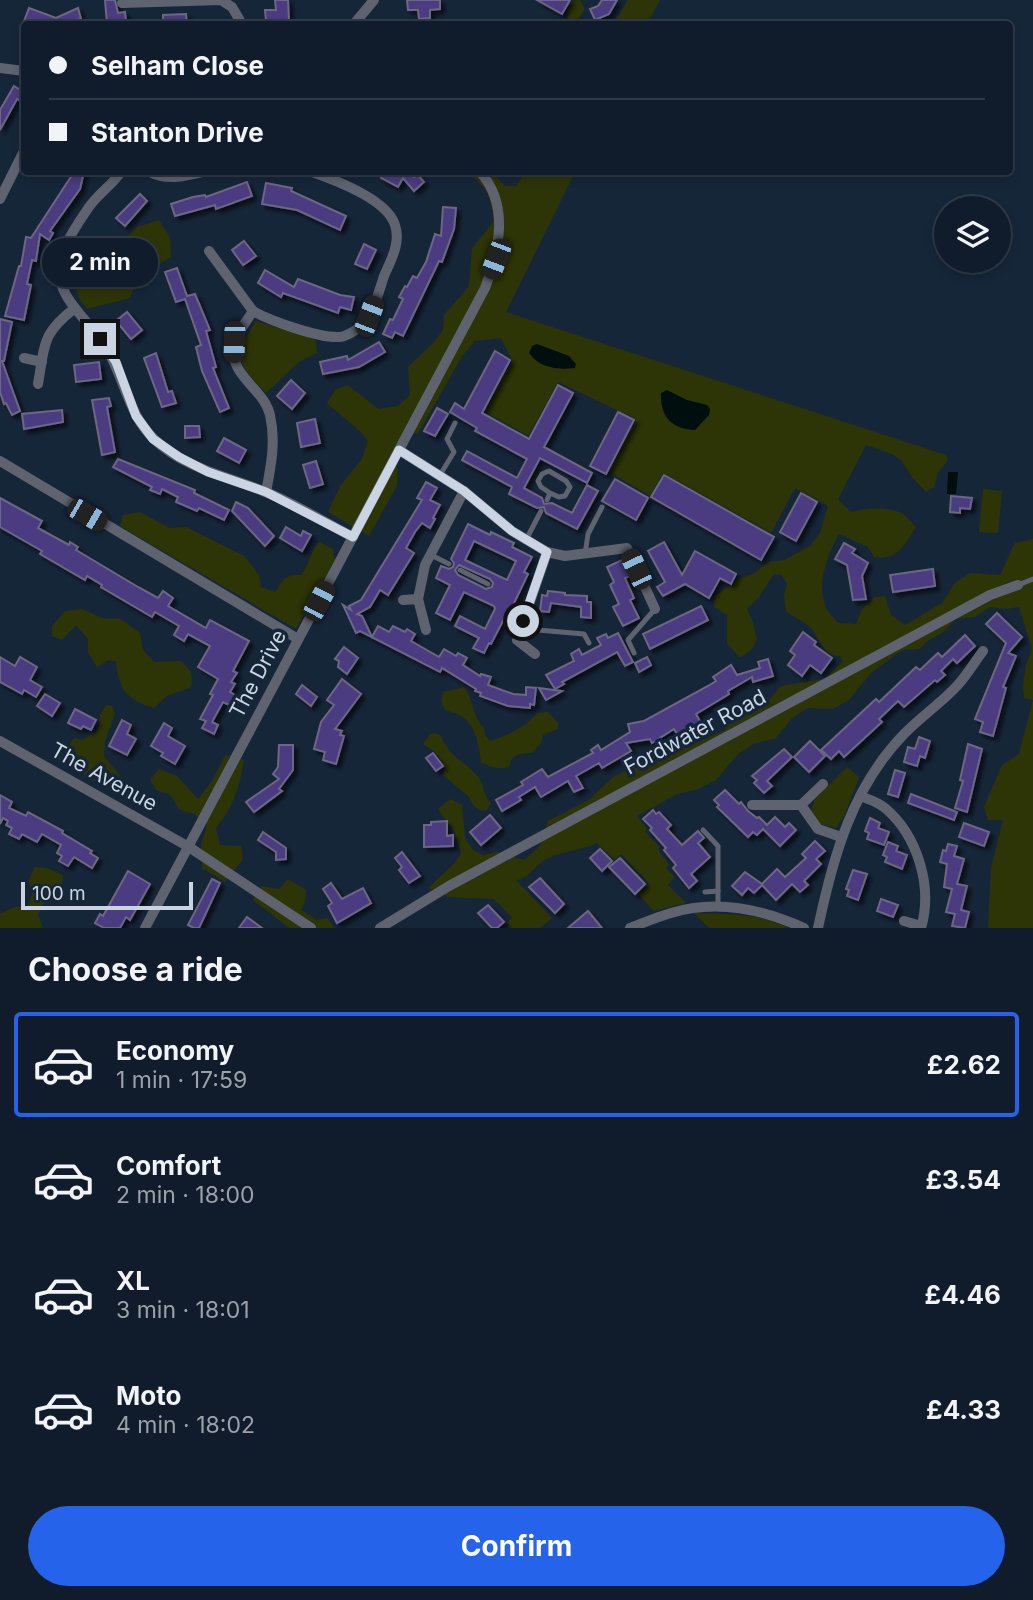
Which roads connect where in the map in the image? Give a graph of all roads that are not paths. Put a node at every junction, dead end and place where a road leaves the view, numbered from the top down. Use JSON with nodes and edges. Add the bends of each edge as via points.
{"nodes":[{"id":1,"x":374,"y":0,"type":"edge"},
{"id":2,"x":177,"y":1,"type":"edge"},
{"id":3,"x":122,"y":3,"type":"dead end"},
{"id":4,"x":240,"y":21,"type":"edge"},
{"id":5,"x":356,"y":21,"type":"edge"},
{"id":6,"x":0,"y":68,"type":"edge"},
{"id":7,"x":21,"y":71,"type":"edge"},
{"id":8,"x":21,"y":157,"type":"edge"},
{"id":9,"x":118,"y":175,"type":"edge"},
{"id":10,"x":156,"y":175,"type":"edge"},
{"id":11,"x":192,"y":175,"type":"edge"},
{"id":12,"x":321,"y":175,"type":"edge"},
{"id":13,"x":483,"y":175,"type":"edge"},
{"id":14,"x":0,"y":199,"type":"edge"},
{"id":15,"x":209,"y":251,"type":"dead end"},
{"id":16,"x":75,"y":308,"type":"junction"},
{"id":17,"x":253,"y":311,"type":"junction"},
{"id":18,"x":24,"y":358,"type":"dead end"},
{"id":19,"x":42,"y":362,"type":"junction"},
{"id":20,"x":38,"y":384,"type":"dead end"},
{"id":21,"x":455,"y":423,"type":"dead end"},
{"id":22,"x":399,"y":450,"type":"junction"},
{"id":23,"x":0,"y":461,"type":"edge"},
{"id":24,"x":440,"y":475,"type":"junction"},
{"id":25,"x":464,"y":491,"type":"junction"},
{"id":26,"x":266,"y":492,"type":"junction"},
{"id":27,"x":550,"y":493,"type":"junction"},
{"id":28,"x":547,"y":500,"type":"dead end"},
{"id":29,"x":602,"y":507,"type":"dead end"},
{"id":30,"x":541,"y":510,"type":"dead end"},
{"id":31,"x":353,"y":537,"type":"junction"},
{"id":32,"x":526,"y":540,"type":"junction"},
{"id":33,"x":547,"y":552,"type":"junction"},
{"id":34,"x":585,"y":554,"type":"junction"},
{"id":35,"x":431,"y":555,"type":"junction"},
{"id":36,"x":449,"y":564,"type":"dead end"},
{"id":37,"x":460,"y":570,"type":"dead end"},
{"id":38,"x":1033,"y":579,"type":"edge"},
{"id":39,"x":488,"y":584,"type":"dead end"},
{"id":40,"x":1018,"y":585,"type":"joint"},
{"id":41,"x":418,"y":599,"type":"junction"},
{"id":42,"x":403,"y":600,"type":"dead end"},
{"id":43,"x":655,"y":609,"type":"joint"},
{"id":44,"x":523,"y":621,"type":"junction"},
{"id":45,"x":426,"y":631,"type":"dead end"},
{"id":46,"x":298,"y":639,"type":"junction"},
{"id":47,"x":589,"y":643,"type":"dead end"},
{"id":48,"x":983,"y":652,"type":"dead end"},
{"id":49,"x":634,"y":653,"type":"dead end"},
{"id":50,"x":535,"y":654,"type":"dead end"},
{"id":51,"x":0,"y":741,"type":"edge"},
{"id":52,"x":823,"y":784,"type":"dead end"},
{"id":53,"x":860,"y":796,"type":"junction"},
{"id":54,"x":752,"y":805,"type":"dead end"},
{"id":55,"x":801,"y":805,"type":"junction"},
{"id":56,"x":703,"y":830,"type":"dead end"},
{"id":57,"x":841,"y":837,"type":"junction"},
{"id":58,"x":189,"y":847,"type":"junction"},
{"id":59,"x":718,"y":891,"type":"junction"},
{"id":60,"x":705,"y":892,"type":"dead end"},
{"id":61,"x":718,"y":908,"type":"junction"},
{"id":62,"x":904,"y":921,"type":"dead end"},
{"id":63,"x":921,"y":927,"type":"edge"},
{"id":64,"x":145,"y":928,"type":"edge"},
{"id":65,"x":311,"y":928,"type":"edge"},
{"id":66,"x":380,"y":928,"type":"edge"},
{"id":67,"x":630,"y":928,"type":"edge"},
{"id":68,"x":804,"y":928,"type":"edge"},
{"id":69,"x":818,"y":928,"type":"edge"}],
"edges":[{"from":1,"to":5,"type":"street"},
{"from":2,"to":3,"type":"street"},
{"from":2,"to":4,"type":"street","via":[[220,0],[232,6]]},
{"from":6,"to":7,"type":"street"},
{"from":8,"to":14,"type":"street"},
{"from":9,"to":16,"type":"street","via":[[89,206],[59,263],[61,282]]},
{"from":10,"to":11,"type":"street"},
{"from":12,"to":17,"type":"street","via":[[369,198],[395,224],[397,243],[369,316],[358,329],[341,337]]},
{"from":13,"to":22,"type":"street","name":"The Drive","via":[[498,203],[496,259]]},
{"from":15,"to":17,"type":"street"},
{"from":16,"to":19,"type":"street","via":[[56,322],[46,338]]},
{"from":16,"to":26,"type":"street","via":[[116,362],[136,416],[153,439],[208,472]]},
{"from":17,"to":26,"type":"street","via":[[234,342],[233,357],[270,415],[274,455]]},
{"from":18,"to":19,"type":"street"},
{"from":19,"to":20,"type":"street"},
{"from":21,"to":24,"type":"lane","via":[[447,439],[454,452]]},
{"from":22,"to":24,"type":"street"},
{"from":22,"to":31,"type":"street","name":"The Drive"},
{"from":23,"to":46,"type":"street"},
{"from":24,"to":25,"type":"street"},
{"from":25,"to":32,"type":"street"},
{"from":25,"to":35,"type":"street"},
{"from":26,"to":31,"type":"street"},
{"from":27,"to":27,"type":"lane","via":[[538,481],[549,471],[570,487],[565,496]]},
{"from":27,"to":28,"type":"lane"},
{"from":29,"to":34,"type":"lane","via":[[588,534]]},
{"from":30,"to":32,"type":"lane"},
{"from":31,"to":46,"type":"street","name":"The Drive"},
{"from":32,"to":33,"type":"street"},
{"from":33,"to":34,"type":"street"},
{"from":33,"to":44,"type":"street"},
{"from":34,"to":43,"type":"street","via":[[627,548]]},
{"from":35,"to":36,"type":"lane"},
{"from":35,"to":41,"type":"street"},
{"from":37,"to":39,"type":"lane"},
{"from":38,"to":40,"type":"lane","name":"Fordwater Road"},
{"from":40,"to":66,"type":"street","name":"Fordwater Road","via":[[990,595],[449,886]]},
{"from":41,"to":42,"type":"street"},
{"from":41,"to":45,"type":"street"},
{"from":43,"to":49,"type":"lane","via":[[628,640]]},
{"from":44,"to":47,"type":"lane","via":[[538,630],[584,634]]},
{"from":44,"to":50,"type":"street","via":[[517,640]]},
{"from":46,"to":58,"type":"street","name":"The Drive"},
{"from":48,"to":53,"type":"street","via":[[956,688],[904,734],[867,780]]},
{"from":51,"to":58,"type":"street","name":"The Avenue"},
{"from":52,"to":55,"type":"street"},
{"from":53,"to":57,"type":"street"},
{"from":53,"to":63,"type":"street","via":[[884,807],[920,859],[926,911]]},
{"from":54,"to":55,"type":"street"},
{"from":55,"to":57,"type":"street","via":[[818,829]]},
{"from":56,"to":59,"type":"lane","via":[[718,846]]},
{"from":57,"to":69,"type":"street"},
{"from":58,"to":64,"type":"street","name":"The Drive"},
{"from":58,"to":65,"type":"street","name":"The Avenue"},
{"from":59,"to":60,"type":"lane"},
{"from":59,"to":61,"type":"lane"},
{"from":61,"to":67,"type":"street","via":[[687,909]]},
{"from":61,"to":68,"type":"street","via":[[774,915]]},
{"from":62,"to":63,"type":"street"}]}
